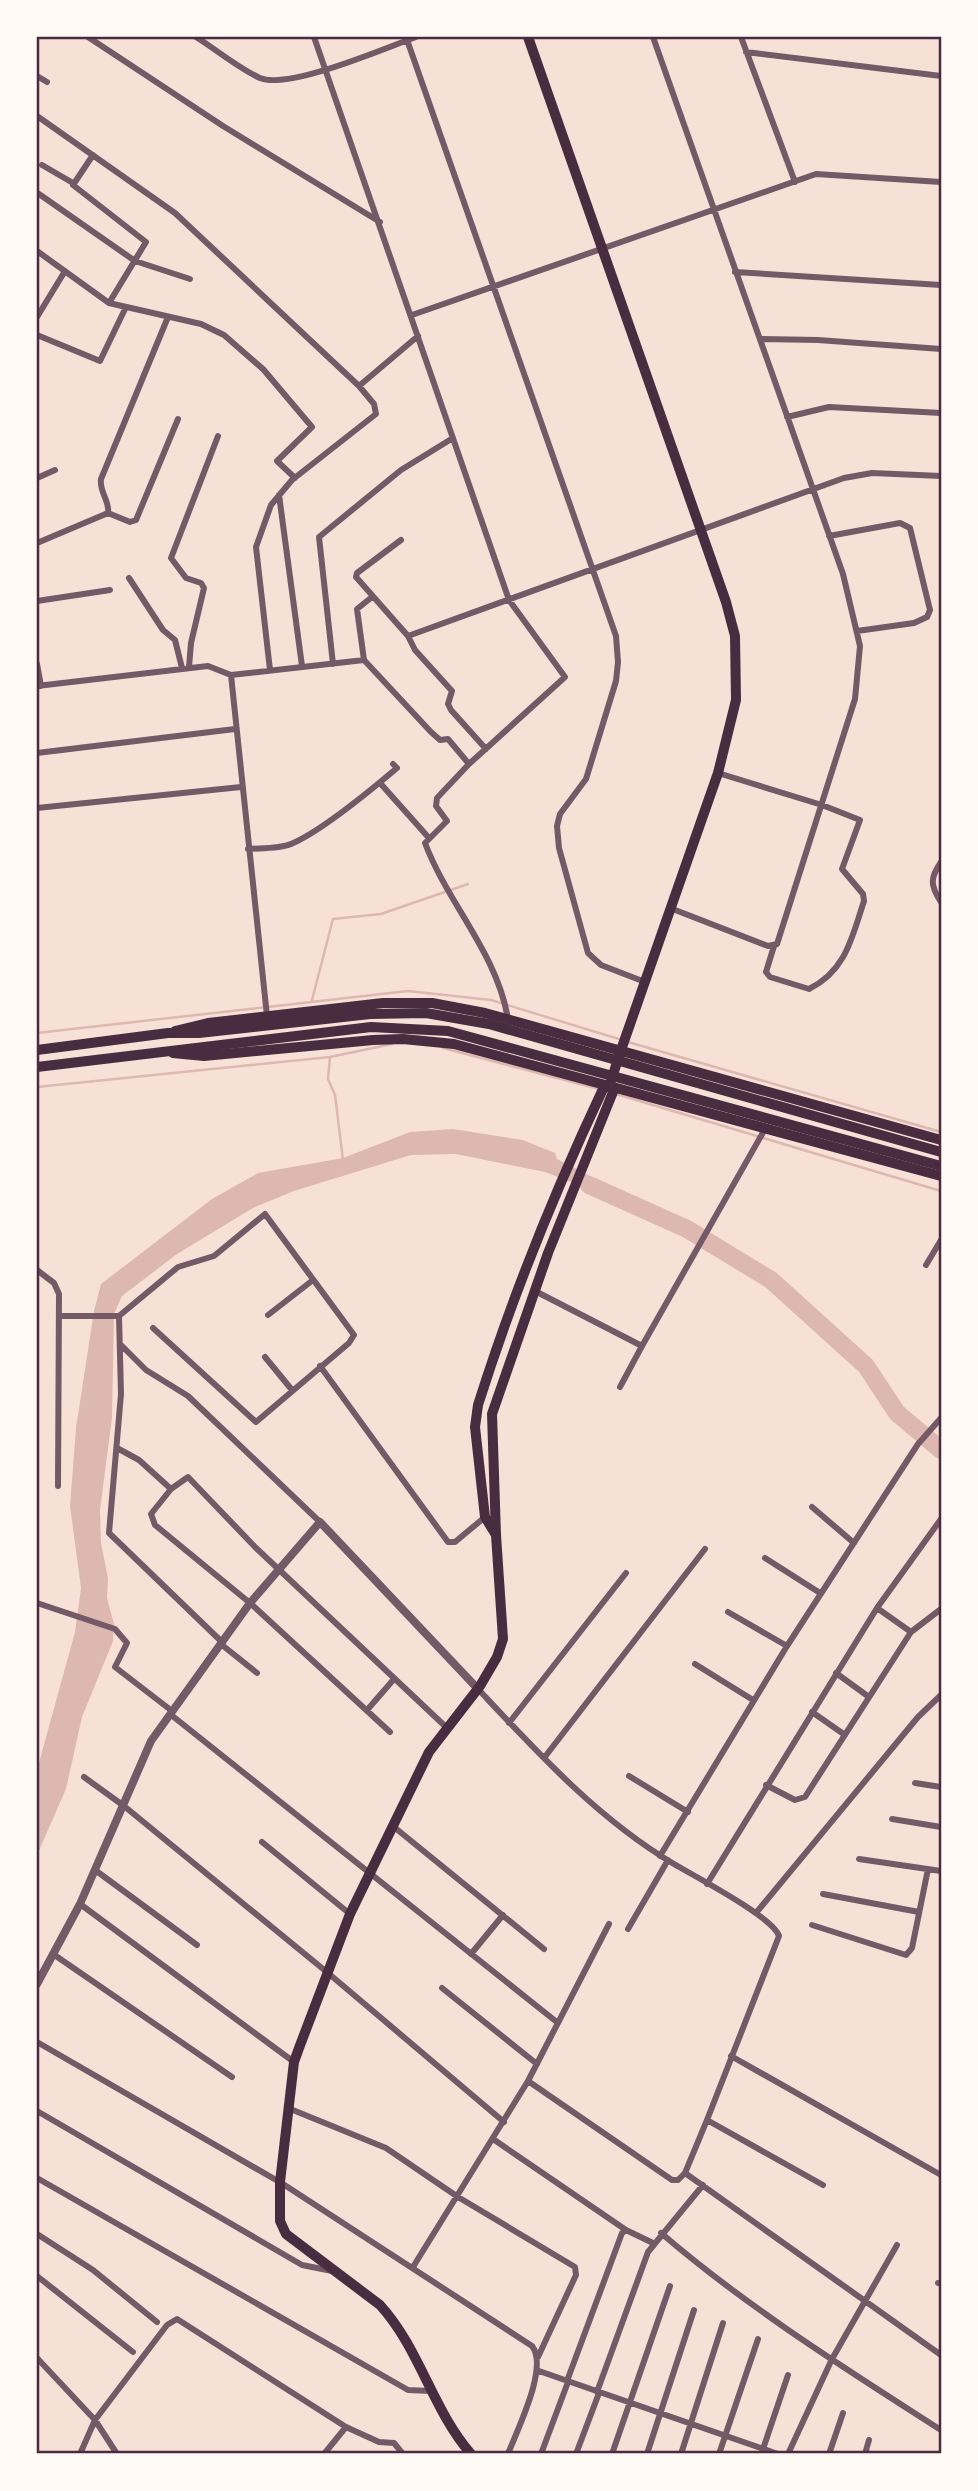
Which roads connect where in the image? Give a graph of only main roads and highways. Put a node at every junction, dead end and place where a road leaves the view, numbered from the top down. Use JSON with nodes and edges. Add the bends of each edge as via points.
{"nodes":[{"id":1,"x":528,"y":37,"type":"edge"},
{"id":2,"x":549,"y":1031,"type":"junction"},
{"id":3,"x":168,"y":1033,"type":"junction"},
{"id":4,"x":623,"y":1044,"type":"junction"},
{"id":5,"x":76,"y":1046,"type":"junction"},
{"id":6,"x":37,"y":1050,"type":"edge"},
{"id":7,"x":170,"y":1053,"type":"junction"},
{"id":8,"x":78,"y":1063,"type":"junction"},
{"id":9,"x":536,"y":1065,"type":"junction"},
{"id":10,"x":37,"y":1067,"type":"edge"},
{"id":11,"x":689,"y":1069,"type":"junction"},
{"id":12,"x":606,"y":1092,"type":"junction"},
{"id":13,"x":678,"y":1105,"type":"junction"},
{"id":14,"x":941,"y":1140,"type":"edge"},
{"id":15,"x":941,"y":1152,"type":"edge"},
{"id":16,"x":941,"y":1166,"type":"edge"},
{"id":17,"x":941,"y":1176,"type":"edge"},
{"id":18,"x":496,"y":1535,"type":"junction"},
{"id":19,"x":471,"y":2454,"type":"edge"}],
"edges":[{"from":1,"to":4,"type":"main road","via":[[702,528],[735,636],[736,700],[718,773]]},
{"from":2,"to":3,"type":"main road","via":[[507,1014],[405,1002],[267,1014]]},
{"from":2,"to":4,"type":"main road"},
{"from":2,"to":9,"type":"main road","via":[[575,1046],[578,1056],[571,1064]]},
{"from":3,"to":5,"type":"highway"},
{"from":3,"to":15,"type":"highway","via":[[370,1014],[451,1016]]},
{"from":4,"to":11,"type":"main road"},
{"from":4,"to":12,"type":"main road"},
{"from":5,"to":6,"type":"highway"},
{"from":5,"to":8,"type":"highway"},
{"from":7,"to":8,"type":"highway"},
{"from":7,"to":9,"type":"main road","via":[[204,1056],[403,1039],[454,1044]]},
{"from":7,"to":16,"type":"highway","via":[[371,1027],[448,1031]]},
{"from":8,"to":10,"type":"highway"},
{"from":9,"to":12,"type":"main road"},
{"from":11,"to":13,"type":"main road","via":[[664,1073],[659,1080],[659,1086]]},
{"from":11,"to":14,"type":"main road"},
{"from":12,"to":13,"type":"main road"},
{"from":12,"to":18,"type":"main road","via":[[492,1414]]},
{"from":12,"to":18,"type":"main road","via":[[569,1161],[533,1249],[478,1405],[475,1427],[485,1517]]},
{"from":13,"to":17,"type":"main road","via":[[764,1132]]},
{"from":18,"to":19,"type":"main road","via":[[503,1639],[497,1657],[429,1752],[350,1914],[294,2062],[280,2182],[283,2230],[391,2316],[406,2337],[449,2428]]}]}
